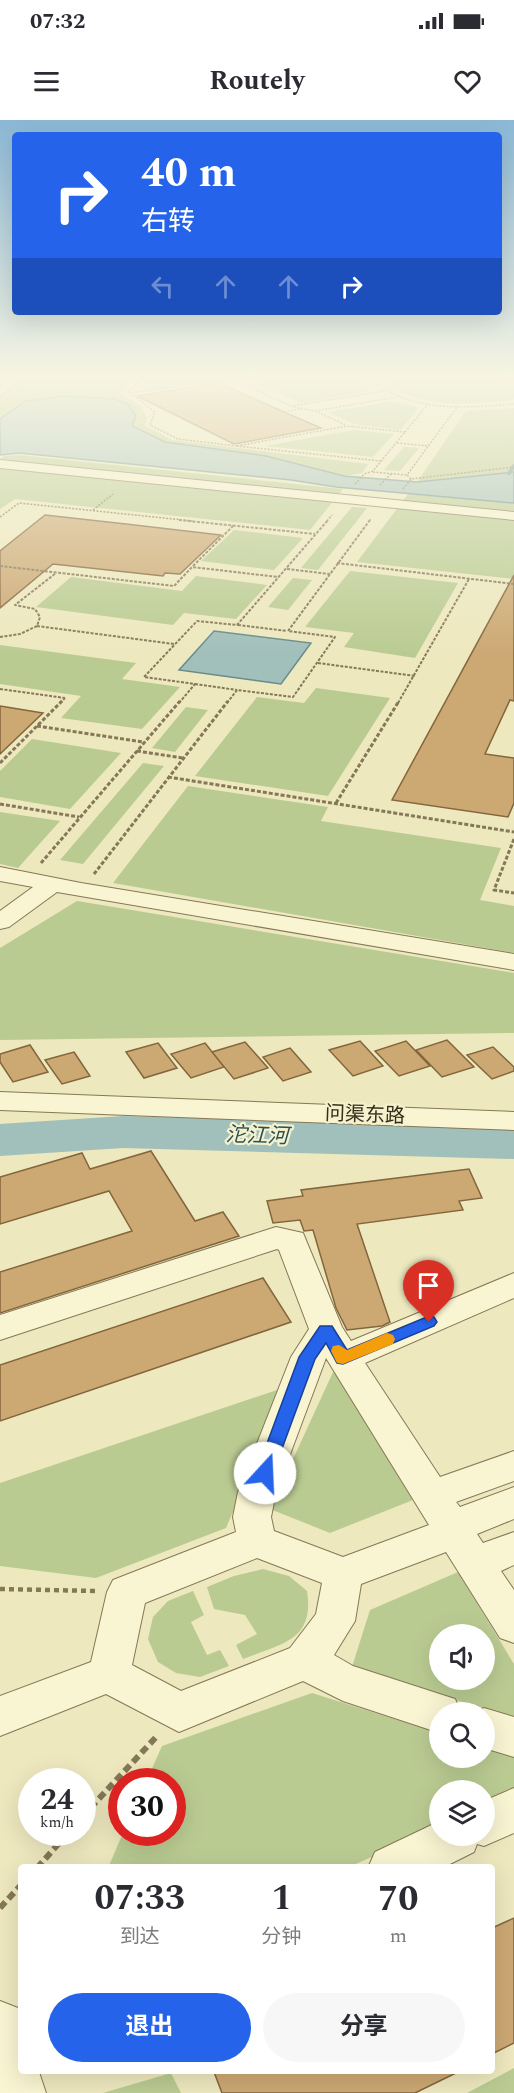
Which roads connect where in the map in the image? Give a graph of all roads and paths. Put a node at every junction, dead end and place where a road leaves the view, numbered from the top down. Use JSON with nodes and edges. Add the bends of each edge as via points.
{"nodes":[{"id":1,"x":60,"y":470,"type":"edge"},
{"id":2,"x":411,"y":470,"type":"edge"},
{"id":3,"x":484,"y":470,"type":"edge"},
{"id":4,"x":372,"y":472,"type":"joint"},
{"id":5,"x":364,"y":474,"type":"dead end"},
{"id":6,"x":390,"y":474,"type":"junction"},
{"id":7,"x":407,"y":475,"type":"junction"},
{"id":8,"x":387,"y":477,"type":"dead end"},
{"id":9,"x":119,"y":488,"type":"dead end"},
{"id":10,"x":93,"y":510,"type":"junction"},
{"id":11,"x":335,"y":511,"type":"dead end"},
{"id":12,"x":373,"y":516,"type":"dead end"},
{"id":13,"x":514,"y":516,"type":"edge"},
{"id":14,"x":0,"y":517,"type":"edge"},
{"id":15,"x":234,"y":525,"type":"junction"},
{"id":16,"x":316,"y":534,"type":"junction"},
{"id":17,"x":337,"y":563,"type":"junction"},
{"id":18,"x":0,"y":566,"type":"edge"},
{"id":19,"x":192,"y":567,"type":"junction"},
{"id":20,"x":286,"y":569,"type":"junction"},
{"id":21,"x":57,"y":573,"type":"junction"},
{"id":22,"x":330,"y":574,"type":"junction"},
{"id":23,"x":279,"y":577,"type":"junction"},
{"id":24,"x":469,"y":579,"type":"junction"},
{"id":25,"x":514,"y":584,"type":"edge"},
{"id":26,"x":237,"y":625,"type":"junction"},
{"id":27,"x":38,"y":626,"type":"junction"},
{"id":28,"x":288,"y":631,"type":"junction"},
{"id":29,"x":0,"y":637,"type":"edge"},
{"id":30,"x":174,"y":644,"type":"junction"},
{"id":31,"x":318,"y":663,"type":"junction"},
{"id":32,"x":415,"y":676,"type":"junction"},
{"id":33,"x":195,"y":684,"type":"junction"},
{"id":34,"x":0,"y":689,"type":"edge"},
{"id":35,"x":237,"y":690,"type":"junction"},
{"id":36,"x":37,"y":726,"type":"junction"},
{"id":37,"x":143,"y":742,"type":"junction"},
{"id":38,"x":136,"y":751,"type":"junction"},
{"id":39,"x":183,"y":758,"type":"junction"},
{"id":40,"x":0,"y":763,"type":"edge"},
{"id":41,"x":168,"y":777,"type":"junction"},
{"id":42,"x":336,"y":803,"type":"junction"},
{"id":43,"x":0,"y":804,"type":"edge"},
{"id":44,"x":80,"y":817,"type":"junction"},
{"id":45,"x":514,"y":832,"type":"edge"},
{"id":46,"x":514,"y":839,"type":"edge"},
{"id":47,"x":0,"y":874,"type":"edge"},
{"id":48,"x":46,"y":874,"type":"junction"},
{"id":49,"x":88,"y":881,"type":"dead end"},
{"id":50,"x":514,"y":893,"type":"edge"},
{"id":51,"x":0,"y":922,"type":"edge"},
{"id":52,"x":514,"y":962,"type":"edge"},
{"id":53,"x":0,"y":1101,"type":"edge"},
{"id":54,"x":514,"y":1121,"type":"edge"},
{"id":55,"x":514,"y":1285,"type":"edge"},
{"id":56,"x":0,"y":1328,"type":"edge"},
{"id":57,"x":335,"y":1344,"type":"junction"},
{"id":58,"x":514,"y":1466,"type":"edge"},
{"id":59,"x":431,"y":1496,"type":"junction"},
{"id":60,"x":514,"y":1503,"type":"edge"},
{"id":61,"x":452,"y":1529,"type":"junction"},
{"id":62,"x":257,"y":1541,"type":"junction"},
{"id":63,"x":514,"y":1548,"type":"edge"},
{"id":64,"x":474,"y":1563,"type":"junction"},
{"id":65,"x":343,"y":1574,"type":"junction"},
{"id":66,"x":0,"y":1589,"type":"edge"},
{"id":67,"x":127,"y":1592,"type":"junction"},
{"id":68,"x":514,"y":1625,"type":"edge"},
{"id":69,"x":305,"y":1661,"type":"junction"},
{"id":70,"x":109,"y":1674,"type":"junction"},
{"id":71,"x":429,"y":1709,"type":"edge"},
{"id":72,"x":179,"y":1712,"type":"junction"},
{"id":73,"x":0,"y":1716,"type":"edge"},
{"id":74,"x":495,"y":1731,"type":"edge"},
{"id":75,"x":514,"y":1737,"type":"edge"},
{"id":76,"x":96,"y":1802,"type":"edge"},
{"id":77,"x":514,"y":1810,"type":"edge"},
{"id":78,"x":495,"y":1819,"type":"edge"},
{"id":79,"x":56,"y":1846,"type":"edge"},
{"id":80,"x":437,"y":1846,"type":"edge"},
{"id":81,"x":41,"y":1864,"type":"edge"},
{"id":82,"x":399,"y":1864,"type":"edge"},
{"id":83,"x":18,"y":1888,"type":"edge"},
{"id":84,"x":0,"y":1908,"type":"edge"}],
"edges":[{"from":1,"to":13,"type":"street"},
{"from":2,"to":7,"type":"path"},
{"from":3,"to":7,"type":"path","via":[[411,479]]},
{"from":4,"to":5,"type":"path"},
{"from":4,"to":6,"type":"path"},
{"from":6,"to":7,"type":"path"},
{"from":6,"to":8,"type":"path"},
{"from":9,"to":10,"type":"path"},
{"from":10,"to":14,"type":"path","via":[[20,503]]},
{"from":10,"to":15,"type":"path"},
{"from":11,"to":16,"type":"path"},
{"from":12,"to":17,"type":"path"},
{"from":15,"to":16,"type":"path"},
{"from":15,"to":19,"type":"path"},
{"from":16,"to":20,"type":"path"},
{"from":17,"to":22,"type":"path"},
{"from":17,"to":24,"type":"path"},
{"from":18,"to":21,"type":"path"},
{"from":19,"to":21,"type":"path","via":[[174,586]]},
{"from":19,"to":23,"type":"path"},
{"from":20,"to":22,"type":"path"},
{"from":20,"to":23,"type":"path"},
{"from":21,"to":27,"type":"path","via":[[15,605],[35,609],[40,617]]},
{"from":22,"to":28,"type":"path"},
{"from":23,"to":26,"type":"path"},
{"from":24,"to":25,"type":"path"},
{"from":24,"to":32,"type":"path"},
{"from":26,"to":28,"type":"path"},
{"from":26,"to":30,"type":"path","via":[[197,621]]},
{"from":27,"to":29,"type":"path"},
{"from":27,"to":30,"type":"path"},
{"from":28,"to":31,"type":"path","via":[[335,637]]},
{"from":30,"to":33,"type":"path","via":[[144,677]]},
{"from":31,"to":32,"type":"path"},
{"from":31,"to":35,"type":"path","via":[[293,697]]},
{"from":32,"to":42,"type":"path"},
{"from":33,"to":35,"type":"path"},
{"from":33,"to":37,"type":"path"},
{"from":34,"to":36,"type":"path","via":[[65,698]]},
{"from":35,"to":39,"type":"path"},
{"from":36,"to":37,"type":"path"},
{"from":36,"to":40,"type":"path"},
{"from":37,"to":38,"type":"path"},
{"from":38,"to":39,"type":"path"},
{"from":38,"to":44,"type":"path"},
{"from":39,"to":41,"type":"path"},
{"from":41,"to":42,"type":"path"},
{"from":41,"to":49,"type":"path"},
{"from":42,"to":45,"type":"path"},
{"from":43,"to":44,"type":"path"},
{"from":44,"to":48,"type":"path"},
{"from":46,"to":50,"type":"path","via":[[494,890]]},
{"from":47,"to":48,"type":"street"},
{"from":48,"to":51,"type":"street"},
{"from":48,"to":52,"type":"street"},
{"from":53,"to":54,"type":"street","name":"问渠东路"},
{"from":55,"to":57,"type":"street"},
{"from":56,"to":57,"type":"street","via":[[276,1238],[292,1241]]},
{"from":57,"to":59,"type":"street"},
{"from":57,"to":62,"type":"street","via":[[308,1357],[257,1492],[252,1517]]},
{"from":58,"to":59,"type":"street"},
{"from":59,"to":61,"type":"street"},
{"from":60,"to":61,"type":"street"},
{"from":61,"to":64,"type":"street"},
{"from":61,"to":65,"type":"street"},
{"from":62,"to":65,"type":"street"},
{"from":62,"to":67,"type":"street"},
{"from":63,"to":64,"type":"street"},
{"from":64,"to":68,"type":"street"},
{"from":65,"to":69,"type":"street","via":[[334,1621]]},
{"from":66,"to":67,"type":"path"},
{"from":67,"to":70,"type":"street"},
{"from":69,"to":71,"type":"street","via":[[343,1682]]},
{"from":69,"to":72,"type":"street"},
{"from":70,"to":72,"type":"street"},
{"from":70,"to":73,"type":"street"},
{"from":72,"to":76,"type":"path"},
{"from":74,"to":75,"type":"street"},
{"from":77,"to":78,"type":"street"},
{"from":79,"to":81,"type":"path"},
{"from":80,"to":82,"type":"street"},
{"from":83,"to":84,"type":"path"}]}
